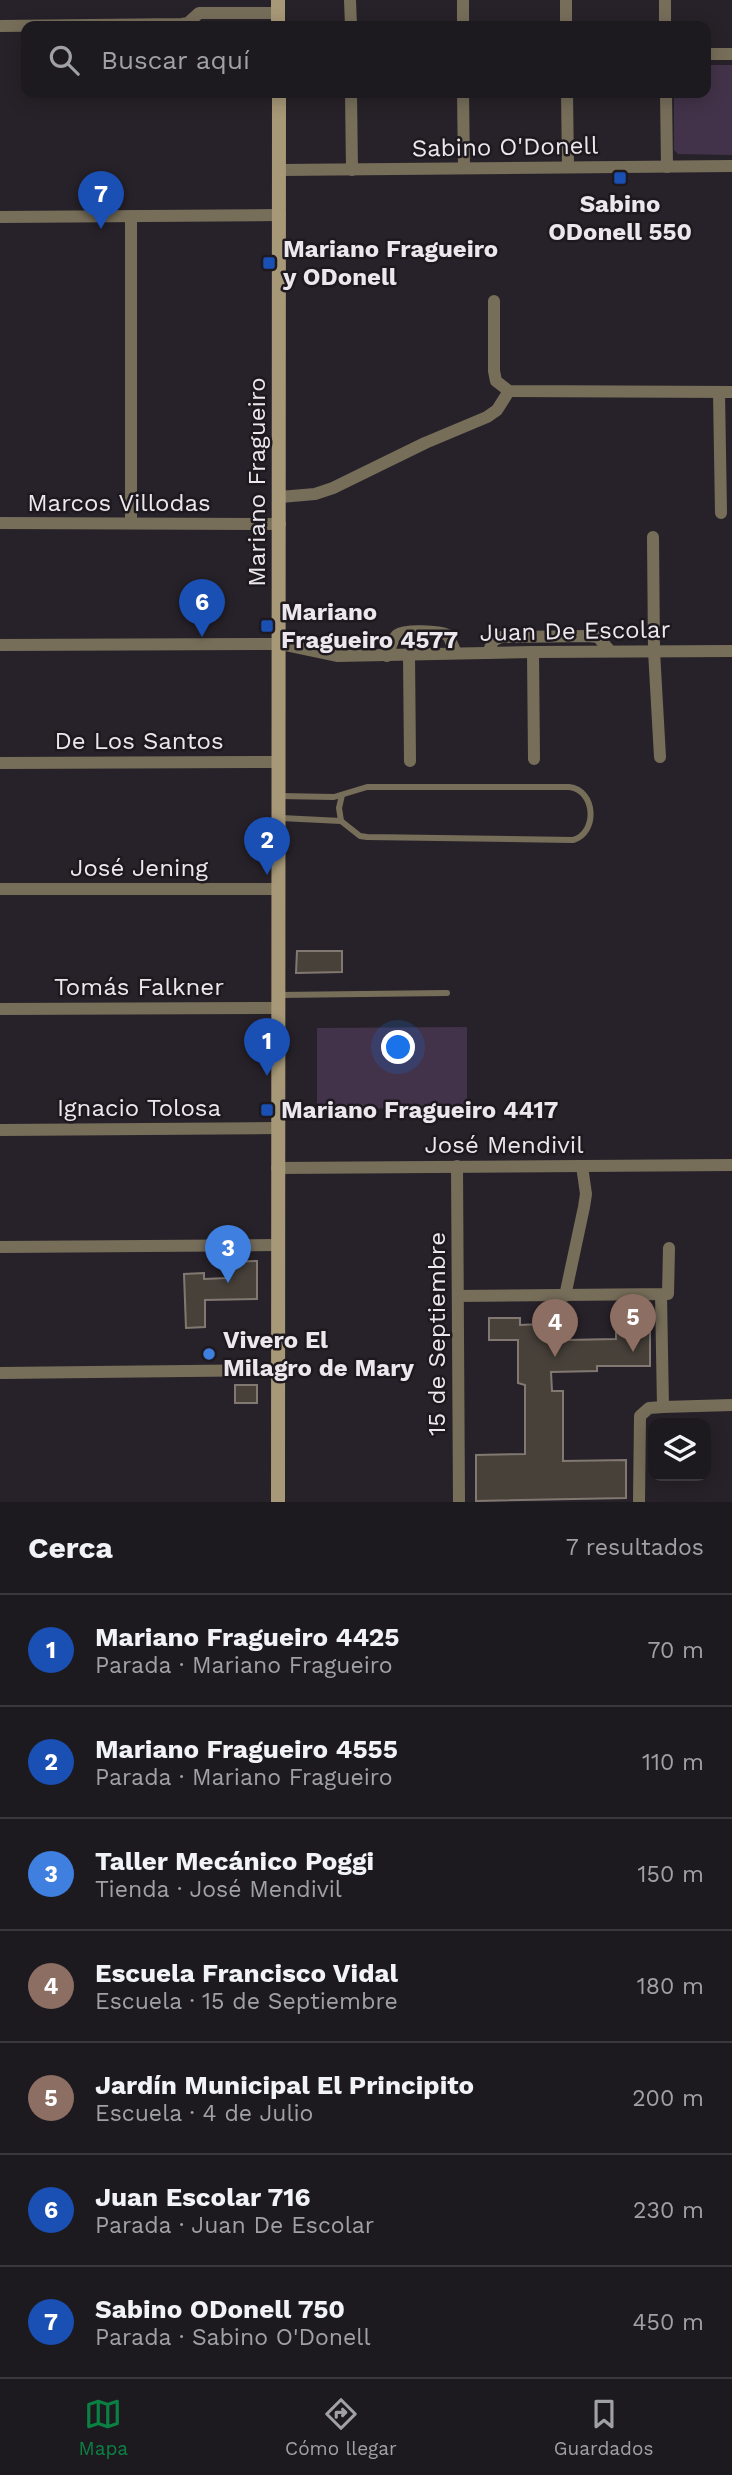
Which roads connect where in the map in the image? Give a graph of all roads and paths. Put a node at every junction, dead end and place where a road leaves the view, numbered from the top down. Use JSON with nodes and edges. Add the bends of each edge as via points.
{"nodes":[{"id":1,"x":350,"y":0,"type":"edge"},
{"id":2,"x":463,"y":0,"type":"edge"},
{"id":3,"x":566,"y":0,"type":"edge"},
{"id":4,"x":665,"y":0,"type":"edge"},
{"id":5,"x":278,"y":13,"type":"edge"},
{"id":6,"x":190,"y":21,"type":"edge"},
{"id":7,"x":351,"y":21,"type":"edge"},
{"id":8,"x":463,"y":21,"type":"edge"},
{"id":9,"x":566,"y":21,"type":"edge"},
{"id":10,"x":665,"y":21,"type":"edge"},
{"id":11,"x":0,"y":26,"type":"edge"},
{"id":12,"x":21,"y":26,"type":"edge"},
{"id":13,"x":711,"y":54,"type":"edge"},
{"id":14,"x":732,"y":54,"type":"edge"},
{"id":15,"x":278,"y":98,"type":"edge"},
{"id":16,"x":351,"y":98,"type":"edge"},
{"id":17,"x":463,"y":98,"type":"edge"},
{"id":18,"x":567,"y":98,"type":"edge"},
{"id":19,"x":666,"y":98,"type":"edge"},
{"id":20,"x":732,"y":166,"type":"edge"},
{"id":21,"x":569,"y":167,"type":"junction"},
{"id":22,"x":667,"y":167,"type":"junction"},
{"id":23,"x":464,"y":168,"type":"junction"},
{"id":24,"x":279,"y":170,"type":"junction"},
{"id":25,"x":352,"y":170,"type":"junction"},
{"id":26,"x":280,"y":215,"type":"junction"},
{"id":27,"x":131,"y":216,"type":"junction"},
{"id":28,"x":0,"y":217,"type":"edge"},
{"id":29,"x":494,"y":301,"type":"dead end"},
{"id":30,"x":509,"y":391,"type":"junction"},
{"id":31,"x":726,"y":392,"type":"edge"},
{"id":32,"x":281,"y":497,"type":"junction"},
{"id":33,"x":721,"y":513,"type":"dead end"},
{"id":34,"x":0,"y":523,"type":"edge"},
{"id":35,"x":131,"y":523,"type":"junction"},
{"id":36,"x":280,"y":524,"type":"junction"},
{"id":37,"x":653,"y":537,"type":"dead end"},
{"id":38,"x":280,"y":644,"type":"junction"},
{"id":39,"x":0,"y":645,"type":"edge"},
{"id":40,"x":610,"y":651,"type":"junction"},
{"id":41,"x":654,"y":651,"type":"junction"},
{"id":42,"x":732,"y":651,"type":"edge"},
{"id":43,"x":533,"y":652,"type":"junction"},
{"id":44,"x":456,"y":653,"type":"junction"},
{"id":45,"x":488,"y":653,"type":"junction"},
{"id":46,"x":410,"y":654,"type":"junction"},
{"id":47,"x":387,"y":656,"type":"junction"},
{"id":48,"x":660,"y":757,"type":"dead end"},
{"id":49,"x":534,"y":759,"type":"dead end"},
{"id":50,"x":410,"y":761,"type":"dead end"},
{"id":51,"x":279,"y":762,"type":"junction"},
{"id":52,"x":0,"y":763,"type":"edge"},
{"id":53,"x":342,"y":795,"type":"junction"},
{"id":54,"x":279,"y":796,"type":"junction"},
{"id":55,"x":279,"y":817,"type":"junction"},
{"id":56,"x":341,"y":821,"type":"junction"},
{"id":57,"x":0,"y":888,"type":"edge"},
{"id":58,"x":279,"y":889,"type":"junction"},
{"id":59,"x":447,"y":993,"type":"dead end"},
{"id":60,"x":279,"y":1001,"type":"junction"},
{"id":61,"x":0,"y":1009,"type":"edge"},
{"id":62,"x":278,"y":1128,"type":"junction"},
{"id":63,"x":0,"y":1130,"type":"edge"},
{"id":64,"x":732,"y":1165,"type":"edge"},
{"id":65,"x":457,"y":1166,"type":"junction"},
{"id":66,"x":582,"y":1166,"type":"junction"},
{"id":67,"x":276,"y":1168,"type":"junction"},
{"id":68,"x":276,"y":1245,"type":"junction"},
{"id":69,"x":0,"y":1247,"type":"edge"},
{"id":70,"x":669,"y":1248,"type":"dead end"},
{"id":71,"x":661,"y":1295,"type":"junction"},
{"id":72,"x":458,"y":1296,"type":"junction"},
{"id":73,"x":565,"y":1296,"type":"junction"},
{"id":74,"x":278,"y":1370,"type":"junction"},
{"id":75,"x":0,"y":1373,"type":"edge"},
{"id":76,"x":732,"y":1405,"type":"edge"},
{"id":77,"x":663,"y":1407,"type":"junction"},
{"id":78,"x":278,"y":1502,"type":"edge"},
{"id":79,"x":459,"y":1502,"type":"edge"},
{"id":80,"x":639,"y":1502,"type":"edge"}],
"edges":[{"from":1,"to":7,"type":"street"},
{"from":2,"to":8,"type":"street"},
{"from":3,"to":9,"type":"street"},
{"from":4,"to":10,"type":"street"},
{"from":5,"to":6,"type":"street","via":[[199,13]]},
{"from":11,"to":12,"type":"street"},
{"from":13,"to":14,"type":"street"},
{"from":15,"to":24,"type":"main road","name":"Mariano Fragueiro"},
{"from":16,"to":25,"type":"street"},
{"from":17,"to":23,"type":"street"},
{"from":18,"to":21,"type":"street"},
{"from":19,"to":22,"type":"street"},
{"from":20,"to":22,"type":"street","name":"Sabino O'Donell"},
{"from":21,"to":22,"type":"street","name":"Sabino O'Donell"},
{"from":21,"to":23,"type":"street","name":"Sabino O'Donell"},
{"from":23,"to":25,"type":"street","name":"Sabino O'Donell"},
{"from":24,"to":25,"type":"street","name":"Sabino O'Donell"},
{"from":24,"to":26,"type":"main road","name":"Mariano Fragueiro"},
{"from":26,"to":27,"type":"street"},
{"from":26,"to":32,"type":"main road","name":"Mariano Fragueiro"},
{"from":27,"to":28,"type":"street"},
{"from":27,"to":35,"type":"street"},
{"from":29,"to":30,"type":"street","via":[[494,371],[496,381]]},
{"from":30,"to":31,"type":"street"},
{"from":30,"to":32,"type":"street","via":[[487,417],[332,488]]},
{"from":31,"to":33,"type":"street"},
{"from":32,"to":36,"type":"main road","name":"Mariano Fragueiro"},
{"from":34,"to":35,"type":"street","name":"Marcos Villodas"},
{"from":35,"to":36,"type":"street","name":"Marcos Villodas"},
{"from":36,"to":38,"type":"main road","name":"Mariano Fragueiro"},
{"from":37,"to":41,"type":"street"},
{"from":38,"to":39,"type":"street","name":"Juan De Escolar"},
{"from":38,"to":47,"type":"street","name":"Juan De Escolar","via":[[337,656]]},
{"from":38,"to":51,"type":"main road","name":"Mariano Fragueiro"},
{"from":40,"to":41,"type":"street","name":"Juan De Escolar"},
{"from":40,"to":43,"type":"street","name":"Juan De Escolar"},
{"from":40,"to":45,"type":"street","via":[[598,637],[501,637],[493,641]]},
{"from":41,"to":42,"type":"street","name":"Juan De Escolar"},
{"from":41,"to":48,"type":"street"},
{"from":43,"to":45,"type":"street","name":"Juan De Escolar"},
{"from":43,"to":49,"type":"street"},
{"from":44,"to":45,"type":"street","name":"Juan De Escolar"},
{"from":44,"to":46,"type":"street","name":"Juan De Escolar"},
{"from":44,"to":47,"type":"street","via":[[448,635],[408,632],[394,638]]},
{"from":46,"to":47,"type":"street","name":"Juan De Escolar"},
{"from":46,"to":50,"type":"street"},
{"from":51,"to":52,"type":"street","name":"De Los Santos"},
{"from":51,"to":54,"type":"main road","name":"Mariano Fragueiro"},
{"from":53,"to":54,"type":"lane"},
{"from":53,"to":56,"type":"lane"},
{"from":53,"to":56,"type":"lane","via":[[367,787],[569,787],[583,792],[591,810],[585,833],[573,840],[367,837]]},
{"from":54,"to":55,"type":"main road","name":"Mariano Fragueiro"},
{"from":55,"to":56,"type":"lane"},
{"from":55,"to":58,"type":"main road","name":"Mariano Fragueiro"},
{"from":57,"to":58,"type":"street","name":"José Jening"},
{"from":58,"to":60,"type":"main road","name":"Mariano Fragueiro"},
{"from":59,"to":60,"type":"lane"},
{"from":60,"to":61,"type":"street","name":"Tomás Falkner"},
{"from":60,"to":62,"type":"main road","name":"Mariano Fragueiro"},
{"from":62,"to":63,"type":"street","name":"Ignacio Tolosa"},
{"from":62,"to":67,"type":"main road","name":"Mariano Fragueiro"},
{"from":64,"to":66,"type":"street","name":"José Mendivil"},
{"from":65,"to":66,"type":"street","name":"José Mendivil"},
{"from":65,"to":67,"type":"street","name":"José Mendivil"},
{"from":65,"to":72,"type":"street","name":"15 de Septiembre"},
{"from":66,"to":73,"type":"street","via":[[586,1194]]},
{"from":67,"to":68,"type":"main road","name":"Mariano Fragueiro"},
{"from":68,"to":69,"type":"street"},
{"from":68,"to":74,"type":"main road","name":"Mariano Fragueiro"},
{"from":70,"to":71,"type":"street","via":[[668,1294]]},
{"from":71,"to":73,"type":"street"},
{"from":71,"to":77,"type":"street"},
{"from":72,"to":73,"type":"street"},
{"from":72,"to":79,"type":"street","name":"15 de Septiembre"},
{"from":74,"to":75,"type":"street"},
{"from":74,"to":78,"type":"main road","name":"Mariano Fragueiro"},
{"from":76,"to":77,"type":"street"},
{"from":77,"to":80,"type":"street","via":[[649,1408],[640,1416]]}]}
